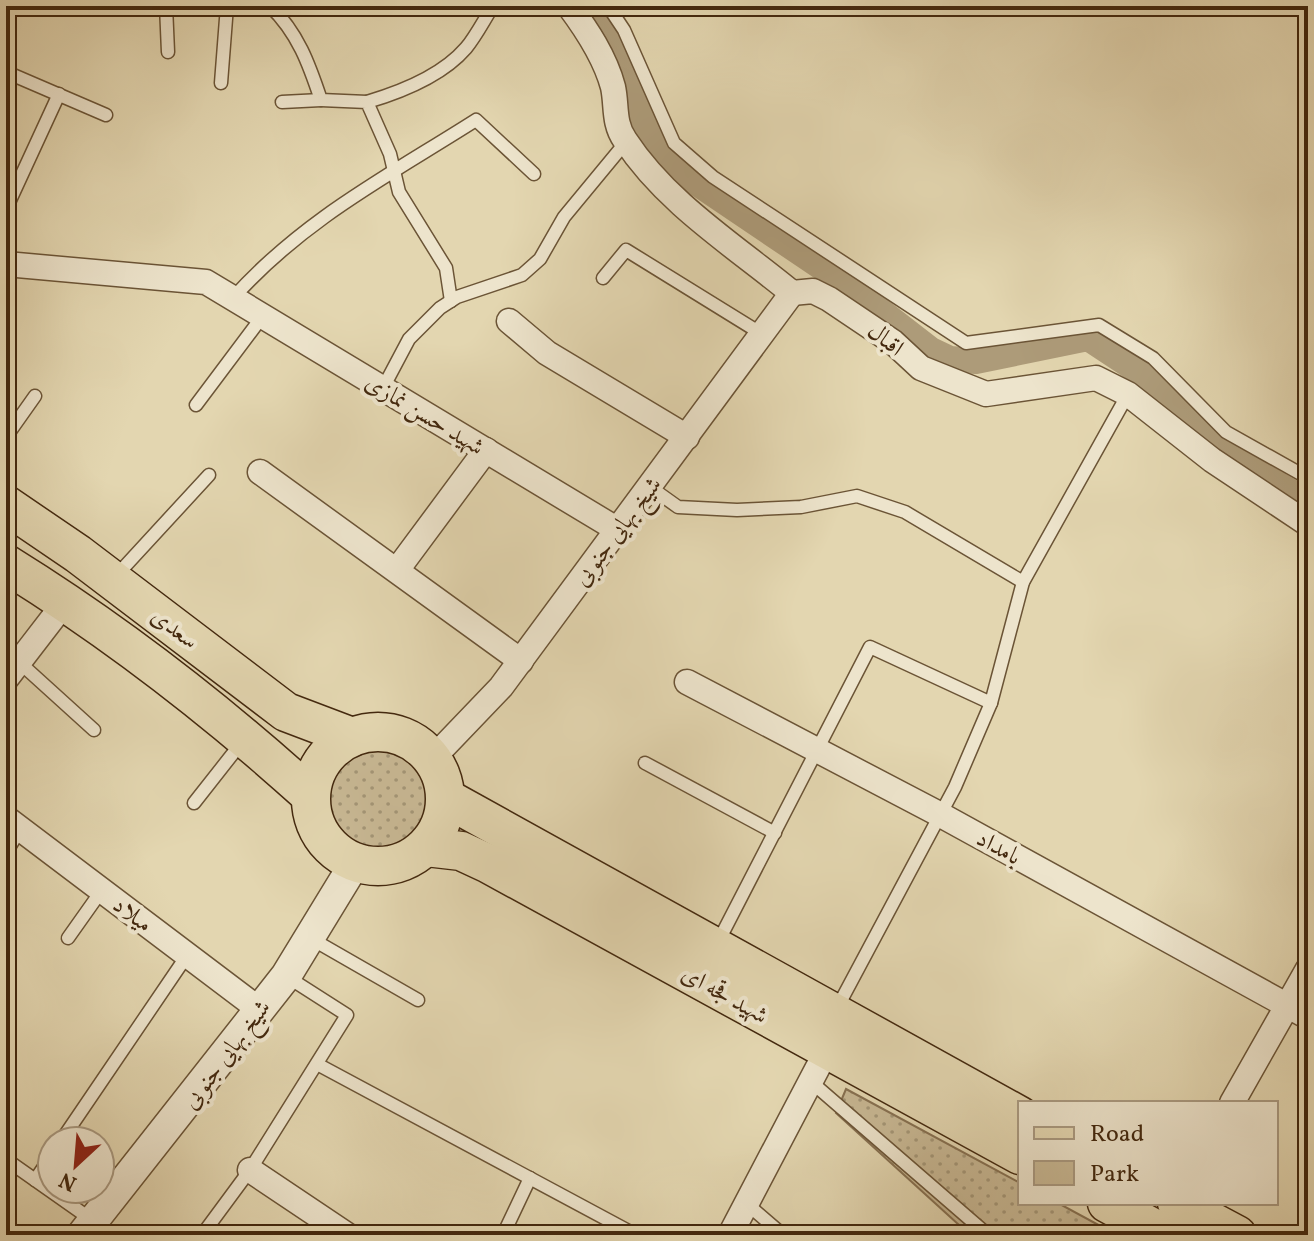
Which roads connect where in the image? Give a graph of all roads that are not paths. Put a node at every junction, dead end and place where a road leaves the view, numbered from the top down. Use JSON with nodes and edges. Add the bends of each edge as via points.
{"nodes":[{"id":1,"x":166,"y":6,"type":"edge"},
{"id":2,"x":227,"y":6,"type":"edge"},
{"id":3,"x":270,"y":6,"type":"edge"},
{"id":4,"x":493,"y":6,"type":"edge"},
{"id":5,"x":569,"y":6,"type":"edge"},
{"id":6,"x":608,"y":6,"type":"edge"},
{"id":7,"x":168,"y":52,"type":"dead end"},
{"id":8,"x":6,"y":72,"type":"edge"},
{"id":9,"x":221,"y":83,"type":"dead end"},
{"id":10,"x":59,"y":94,"type":"junction"},
{"id":11,"x":321,"y":100,"type":"junction"},
{"id":12,"x":282,"y":102,"type":"dead end"},
{"id":13,"x":367,"y":102,"type":"junction"},
{"id":14,"x":106,"y":115,"type":"dead end"},
{"id":15,"x":626,"y":142,"type":"junction"},
{"id":16,"x":396,"y":171,"type":"junction"},
{"id":17,"x":534,"y":174,"type":"dead end"},
{"id":18,"x":6,"y":209,"type":"edge"},
{"id":19,"x":6,"y":264,"type":"edge"},
{"id":20,"x":603,"y":278,"type":"dead end"},
{"id":21,"x":792,"y":293,"type":"junction"},
{"id":22,"x":233,"y":298,"type":"junction"},
{"id":23,"x":451,"y":301,"type":"junction"},
{"id":24,"x":262,"y":317,"type":"junction"},
{"id":25,"x":509,"y":321,"type":"dead end"},
{"id":26,"x":762,"y":334,"type":"junction"},
{"id":27,"x":383,"y":388,"type":"junction"},
{"id":28,"x":1128,"y":394,"type":"junction"},
{"id":29,"x":35,"y":396,"type":"dead end"},
{"id":30,"x":196,"y":405,"type":"dead end"},
{"id":31,"x":6,"y":437,"type":"edge"},
{"id":32,"x":687,"y":437,"type":"junction"},
{"id":33,"x":486,"y":450,"type":"junction"},
{"id":34,"x":260,"y":472,"type":"dead end"},
{"id":35,"x":209,"y":475,"type":"dead end"},
{"id":36,"x":1308,"y":478,"type":"edge"},
{"id":37,"x":650,"y":487,"type":"junction"},
{"id":38,"x":6,"y":505,"type":"edge"},
{"id":39,"x":1308,"y":524,"type":"edge"},
{"id":40,"x":618,"y":530,"type":"junction"},
{"id":41,"x":6,"y":564,"type":"edge"},
{"id":42,"x":397,"y":570,"type":"junction"},
{"id":43,"x":112,"y":580,"type":"junction"},
{"id":44,"x":1023,"y":582,"type":"junction"},
{"id":45,"x":66,"y":601,"type":"junction"},
{"id":46,"x":521,"y":661,"type":"junction"},
{"id":47,"x":12,"y":670,"type":"edge"},
{"id":48,"x":687,"y":682,"type":"dead end"},
{"id":49,"x":991,"y":703,"type":"junction"},
{"id":50,"x":94,"y":730,"type":"dead end"},
{"id":51,"x":246,"y":737,"type":"junction"},
{"id":52,"x":352,"y":737,"type":"junction"},
{"id":53,"x":818,"y":750,"type":"junction"},
{"id":54,"x":432,"y":759,"type":"junction"},
{"id":55,"x":645,"y":763,"type":"dead end"},
{"id":56,"x":310,"y":795,"type":"junction"},
{"id":57,"x":446,"y":798,"type":"junction"},
{"id":58,"x":194,"y":803,"type":"dead end"},
{"id":59,"x":939,"y":814,"type":"junction"},
{"id":60,"x":13,"y":824,"type":"edge"},
{"id":61,"x":775,"y":833,"type":"junction"},
{"id":62,"x":426,"y":847,"type":"junction"},
{"id":63,"x":6,"y":853,"type":"edge"},
{"id":64,"x":355,"y":863,"type":"junction"},
{"id":65,"x":102,"y":890,"type":"junction"},
{"id":66,"x":68,"y":938,"type":"dead end"},
{"id":67,"x":309,"y":938,"type":"junction"},
{"id":68,"x":715,"y":947,"type":"junction"},
{"id":69,"x":188,"y":954,"type":"junction"},
{"id":70,"x":1308,"y":969,"type":"edge"},
{"id":71,"x":286,"y":976,"type":"junction"},
{"id":72,"x":418,"y":1000,"type":"dead end"},
{"id":73,"x":260,"y":1010,"type":"junction"},
{"id":74,"x":1298,"y":1011,"type":"edge"},
{"id":75,"x":834,"y":1013,"type":"junction"},
{"id":76,"x":317,"y":1064,"type":"junction"},
{"id":77,"x":818,"y":1065,"type":"junction"},
{"id":78,"x":1233,"y":1101,"type":"edge"},
{"id":79,"x":1018,"y":1115,"type":"edge"},
{"id":80,"x":72,"y":1125,"type":"edge"},
{"id":81,"x":1018,"y":1154,"type":"edge"},
{"id":82,"x":11,"y":1163,"type":"dead end"},
{"id":83,"x":250,"y":1170,"type":"junction"},
{"id":84,"x":530,"y":1178,"type":"junction"},
{"id":85,"x":35,"y":1180,"type":"joint"},
{"id":86,"x":747,"y":1204,"type":"junction"},
{"id":87,"x":1111,"y":1205,"type":"edge"},
{"id":88,"x":1181,"y":1205,"type":"edge"},
{"id":89,"x":87,"y":1228,"type":"edge"},
{"id":90,"x":202,"y":1235,"type":"edge"},
{"id":91,"x":347,"y":1235,"type":"edge"},
{"id":92,"x":503,"y":1235,"type":"edge"},
{"id":93,"x":636,"y":1235,"type":"edge"},
{"id":94,"x":730,"y":1235,"type":"edge"},
{"id":95,"x":783,"y":1235,"type":"edge"},
{"id":96,"x":988,"y":1235,"type":"edge"},
{"id":97,"x":1166,"y":1235,"type":"edge"},
{"id":98,"x":1237,"y":1235,"type":"edge"}],
"edges":[{"from":1,"to":7,"type":"lane"},
{"from":2,"to":9,"type":"lane"},
{"from":3,"to":11,"type":"lane","via":[[294,33]]},
{"from":4,"to":13,"type":"lane","via":[[466,48],[448,64]]},
{"from":5,"to":15,"type":"street","name":"اقبال","via":[[599,51]]},
{"from":6,"to":36,"type":"lane","via":[[674,143],[713,177],[966,343],[1099,325],[1153,358],[1226,432]]},
{"from":8,"to":10,"type":"lane"},
{"from":10,"to":14,"type":"lane"},
{"from":10,"to":18,"type":"lane"},
{"from":11,"to":12,"type":"lane"},
{"from":11,"to":13,"type":"lane"},
{"from":13,"to":16,"type":"lane"},
{"from":15,"to":21,"type":"street","name":"اقبال","via":[[668,193]]},
{"from":15,"to":23,"type":"lane","via":[[564,217],[540,259],[522,275]]},
{"from":16,"to":17,"type":"lane","via":[[476,120]]},
{"from":16,"to":22,"type":"lane","via":[[300,231]]},
{"from":16,"to":23,"type":"lane","via":[[399,192],[446,268]]},
{"from":19,"to":22,"type":"street","name":"شهید حسن نمازی","via":[[206,282]]},
{"from":20,"to":26,"type":"lane","via":[[626,250]]},
{"from":21,"to":26,"type":"street","name":"شیخ بهایی جنوبی"},
{"from":21,"to":28,"type":"street","name":"اقبال","via":[[813,291],[829,299],[921,368],[986,394],[1096,378]]},
{"from":22,"to":24,"type":"street","name":"شهید حسن نمازی"},
{"from":23,"to":27,"type":"lane","via":[[409,339]]},
{"from":24,"to":27,"type":"street","name":"شهید حسن نمازی"},
{"from":24,"to":30,"type":"lane"},
{"from":25,"to":32,"type":"street","via":[[547,353]]},
{"from":26,"to":32,"type":"street","name":"شیخ بهایی جنوبی"},
{"from":27,"to":33,"type":"street","name":"شهید حسن نمازی"},
{"from":28,"to":39,"type":"street","name":"اقبال","via":[[1212,460]]},
{"from":28,"to":44,"type":"lane"},
{"from":29,"to":31,"type":"lane"},
{"from":32,"to":37,"type":"street","name":"شیخ بهایی جنوبی"},
{"from":33,"to":40,"type":"street","name":"شهید حسن نمازی"},
{"from":33,"to":42,"type":"street"},
{"from":34,"to":42,"type":"street"},
{"from":35,"to":43,"type":"lane"},
{"from":37,"to":40,"type":"street","name":"شیخ بهایی جنوبی"},
{"from":37,"to":44,"type":"lane","via":[[678,507],[737,510],[801,507],[857,496],[905,512]]},
{"from":38,"to":43,"type":"main road","name":"سعدی"},
{"from":40,"to":46,"type":"street","name":"شیخ بهایی جنوبی"},
{"from":41,"to":45,"type":"main road","name":"سعدی"},
{"from":42,"to":46,"type":"street"},
{"from":43,"to":52,"type":"main road","name":"سعدی","via":[[286,712]]},
{"from":44,"to":49,"type":"lane"},
{"from":45,"to":47,"type":"street"},
{"from":45,"to":51,"type":"main road","name":"سعدی"},
{"from":46,"to":54,"type":"street","name":"شیخ بهایی جنوبی"},
{"from":47,"to":50,"type":"lane"},
{"from":48,"to":53,"type":"street","name":"بامداد"},
{"from":49,"to":53,"type":"lane","via":[[870,647]]},
{"from":49,"to":59,"type":"lane"},
{"from":51,"to":56,"type":"main road","name":"سعدی"},
{"from":51,"to":58,"type":"lane"},
{"from":52,"to":54,"type":"main road","via":[[396,734],[416,743]]},
{"from":52,"to":56,"type":"main road","via":[[326,755]]},
{"from":53,"to":59,"type":"street","name":"بامداد"},
{"from":53,"to":61,"type":"lane"},
{"from":54,"to":57,"type":"main road"},
{"from":55,"to":61,"type":"lane"},
{"from":56,"to":64,"type":"main road","via":[[321,837]]},
{"from":57,"to":62,"type":"main road","via":[[441,824]]},
{"from":57,"to":68,"type":"main road","name":"شهید قجه ای"},
{"from":59,"to":74,"type":"street","name":"بامداد"},
{"from":59,"to":75,"type":"lane"},
{"from":60,"to":63,"type":"lane"},
{"from":60,"to":65,"type":"street","name":"میلاد"},
{"from":61,"to":68,"type":"lane"},
{"from":62,"to":64,"type":"main road","via":[[393,865]]},
{"from":62,"to":77,"type":"main road","name":"شهید قجه ای","via":[[461,851],[489,864]]},
{"from":64,"to":67,"type":"street","name":"شیخ بهایی جنوبی"},
{"from":65,"to":66,"type":"lane"},
{"from":65,"to":69,"type":"street","name":"میلاد"},
{"from":67,"to":71,"type":"street","name":"شیخ بهایی جنوبی"},
{"from":67,"to":72,"type":"lane"},
{"from":68,"to":75,"type":"main road","name":"شهید قجه ای"},
{"from":69,"to":73,"type":"street","name":"میلاد"},
{"from":69,"to":80,"type":"lane"},
{"from":70,"to":74,"type":"street"},
{"from":71,"to":73,"type":"street","name":"شیخ بهایی جنوبی"},
{"from":71,"to":76,"type":"lane","via":[[347,1015]]},
{"from":73,"to":89,"type":"street","name":"شیخ بهایی جنوبی"},
{"from":74,"to":78,"type":"street"},
{"from":75,"to":79,"type":"main road","name":"شهید قجه ای"},
{"from":76,"to":83,"type":"lane"},
{"from":76,"to":84,"type":"lane"},
{"from":77,"to":81,"type":"main road","name":"شهید قجه ای"},
{"from":77,"to":86,"type":"street"},
{"from":77,"to":96,"type":"lane"},
{"from":82,"to":85,"type":"lane"},
{"from":83,"to":90,"type":"lane"},
{"from":83,"to":91,"type":"street"},
{"from":84,"to":92,"type":"lane"},
{"from":84,"to":93,"type":"lane"},
{"from":85,"to":89,"type":"lane"},
{"from":86,"to":94,"type":"street"},
{"from":86,"to":95,"type":"lane"},
{"from":87,"to":97,"type":"main road"},
{"from":88,"to":98,"type":"main road"}]}
